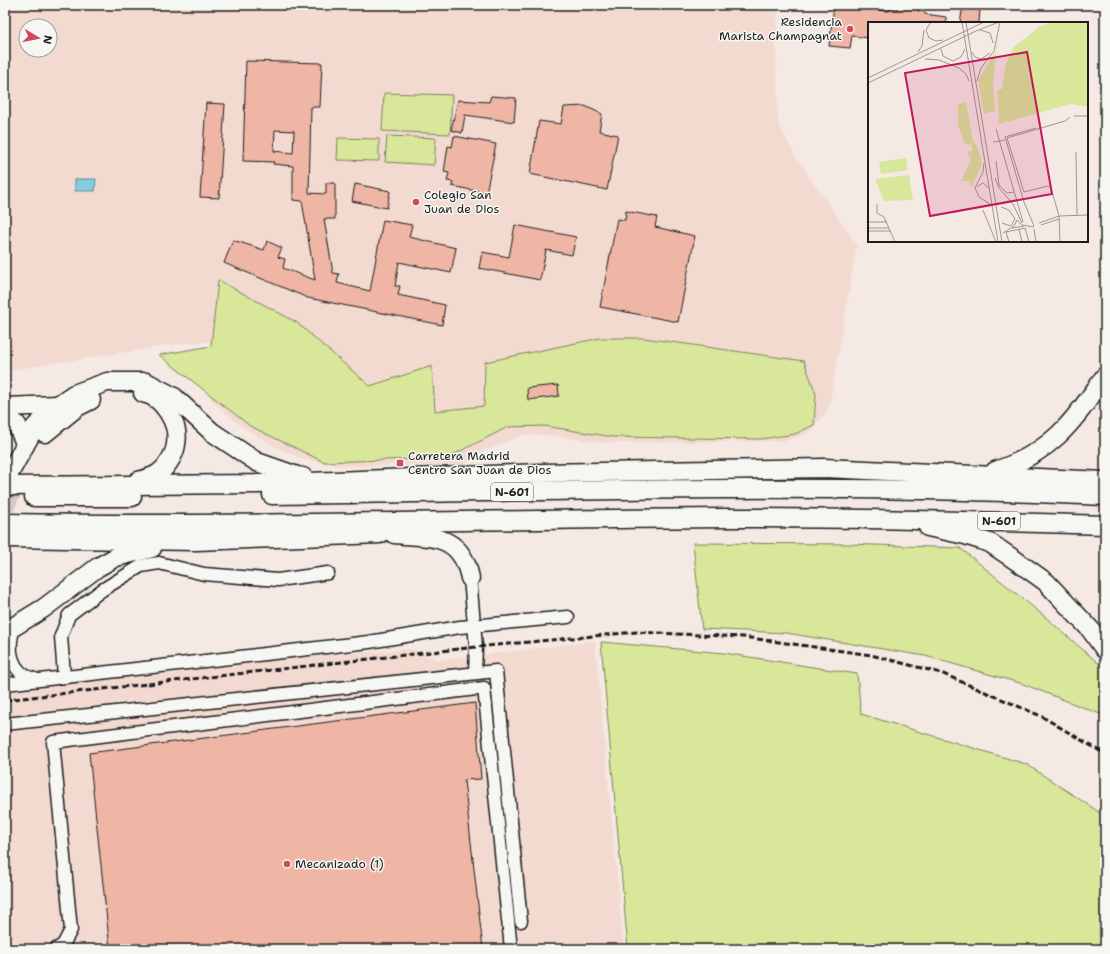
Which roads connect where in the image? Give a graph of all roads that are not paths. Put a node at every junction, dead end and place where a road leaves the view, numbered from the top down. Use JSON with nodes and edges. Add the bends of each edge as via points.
{"nodes":[{"id":1,"x":1105,"y":376,"type":"edge"},
{"id":2,"x":58,"y":405,"type":"junction"},
{"id":3,"x":5,"y":407,"type":"edge"},
{"id":4,"x":5,"y":415,"type":"edge"},
{"id":5,"x":25,"y":443,"type":"junction"},
{"id":6,"x":749,"y":470,"type":"junction"},
{"id":7,"x":958,"y":473,"type":"junction"},
{"id":8,"x":11,"y":478,"type":"edge"},
{"id":9,"x":348,"y":479,"type":"junction"},
{"id":10,"x":1105,"y":481,"type":"edge"},
{"id":11,"x":129,"y":484,"type":"junction"},
{"id":12,"x":1019,"y":492,"type":"junction"},
{"id":13,"x":1105,"y":496,"type":"edge"},
{"id":14,"x":5,"y":497,"type":"edge"},
{"id":15,"x":894,"y":521,"type":"junction"},
{"id":16,"x":480,"y":522,"type":"junction"},
{"id":17,"x":5,"y":523,"type":"edge"},
{"id":18,"x":1105,"y":525,"type":"edge"},
{"id":19,"x":394,"y":534,"type":"junction"},
{"id":20,"x":5,"y":538,"type":"edge"},
{"id":21,"x":196,"y":541,"type":"junction"},
{"id":22,"x":328,"y":573,"type":"dead end"},
{"id":23,"x":470,"y":578,"type":"joint"},
{"id":24,"x":568,"y":617,"type":"dead end"},
{"id":25,"x":474,"y":626,"type":"junction"},
{"id":26,"x":9,"y":630,"type":"edge"},
{"id":27,"x":1105,"y":650,"type":"edge"},
{"id":28,"x":475,"y":672,"type":"junction"},
{"id":29,"x":64,"y":676,"type":"junction"},
{"id":30,"x":38,"y":679,"type":"junction"},
{"id":31,"x":5,"y":684,"type":"edge"},
{"id":32,"x":5,"y":724,"type":"edge"},
{"id":33,"x":521,"y":921,"type":"dead end"},
{"id":34,"x":56,"y":949,"type":"edge"},
{"id":35,"x":511,"y":949,"type":"edge"}],
"edges":[{"from":1,"to":7,"type":"highway","via":[[1057,438],[1026,460],[994,471]]},
{"from":2,"to":3,"type":"highway"},
{"from":2,"to":5,"type":"highway","via":[[35,426]]},
{"from":2,"to":9,"type":"highway","via":[[74,394],[107,382],[146,382],[174,397],[212,432],[257,462],[297,476]]},
{"from":4,"to":5,"type":"highway","via":[[17,424]]},
{"from":5,"to":8,"type":"highway"},
{"from":6,"to":7,"type":"highway","via":[[824,468]]},
{"from":6,"to":9,"type":"highway"},
{"from":6,"to":12,"type":"highway"},
{"from":7,"to":10,"type":"highway"},
{"from":8,"to":11,"type":"highway"},
{"from":8,"to":11,"type":"highway","via":[[42,436],[77,407],[101,396],[122,391],[146,394],[161,403],[175,427],[177,443],[171,458],[159,474]]},
{"from":9,"to":11,"type":"highway","via":[[257,484]]},
{"from":12,"to":13,"type":"highway","number":"N-601"},
{"from":12,"to":14,"type":"highway","number":"N-601","via":[[747,490]]},
{"from":15,"to":16,"type":"highway","number":"N-601","via":[[730,518]]},
{"from":15,"to":18,"type":"highway","number":"N-601","via":[[944,519]]},
{"from":15,"to":27,"type":"highway","via":[[965,535],[990,544],[1046,582],[1090,629]]},
{"from":16,"to":17,"type":"highway","number":"N-601"},
{"from":16,"to":19,"type":"highway","via":[[448,529]]},
{"from":19,"to":21,"type":"highway"},
{"from":19,"to":23,"type":"highway","via":[[430,538],[454,545],[468,564]]},
{"from":20,"to":21,"type":"highway"},
{"from":21,"to":26,"type":"highway","via":[[116,557]]},
{"from":22,"to":29,"type":"street","via":[[278,580],[204,574],[159,563],[141,566],[68,615],[61,636]]},
{"from":23,"to":25,"type":"street"},
{"from":24,"to":25,"type":"street"},
{"from":25,"to":28,"type":"street"},
{"from":25,"to":29,"type":"street","via":[[369,642]]},
{"from":26,"to":30,"type":"street","via":[[11,656],[15,667],[21,673]]},
{"from":28,"to":32,"type":"street"},
{"from":28,"to":33,"type":"street","via":[[496,671]]},
{"from":29,"to":30,"type":"street"},
{"from":30,"to":31,"type":"street"},
{"from":34,"to":35,"type":"street","via":[[63,944],[71,930],[53,742],[484,688]]}]}
